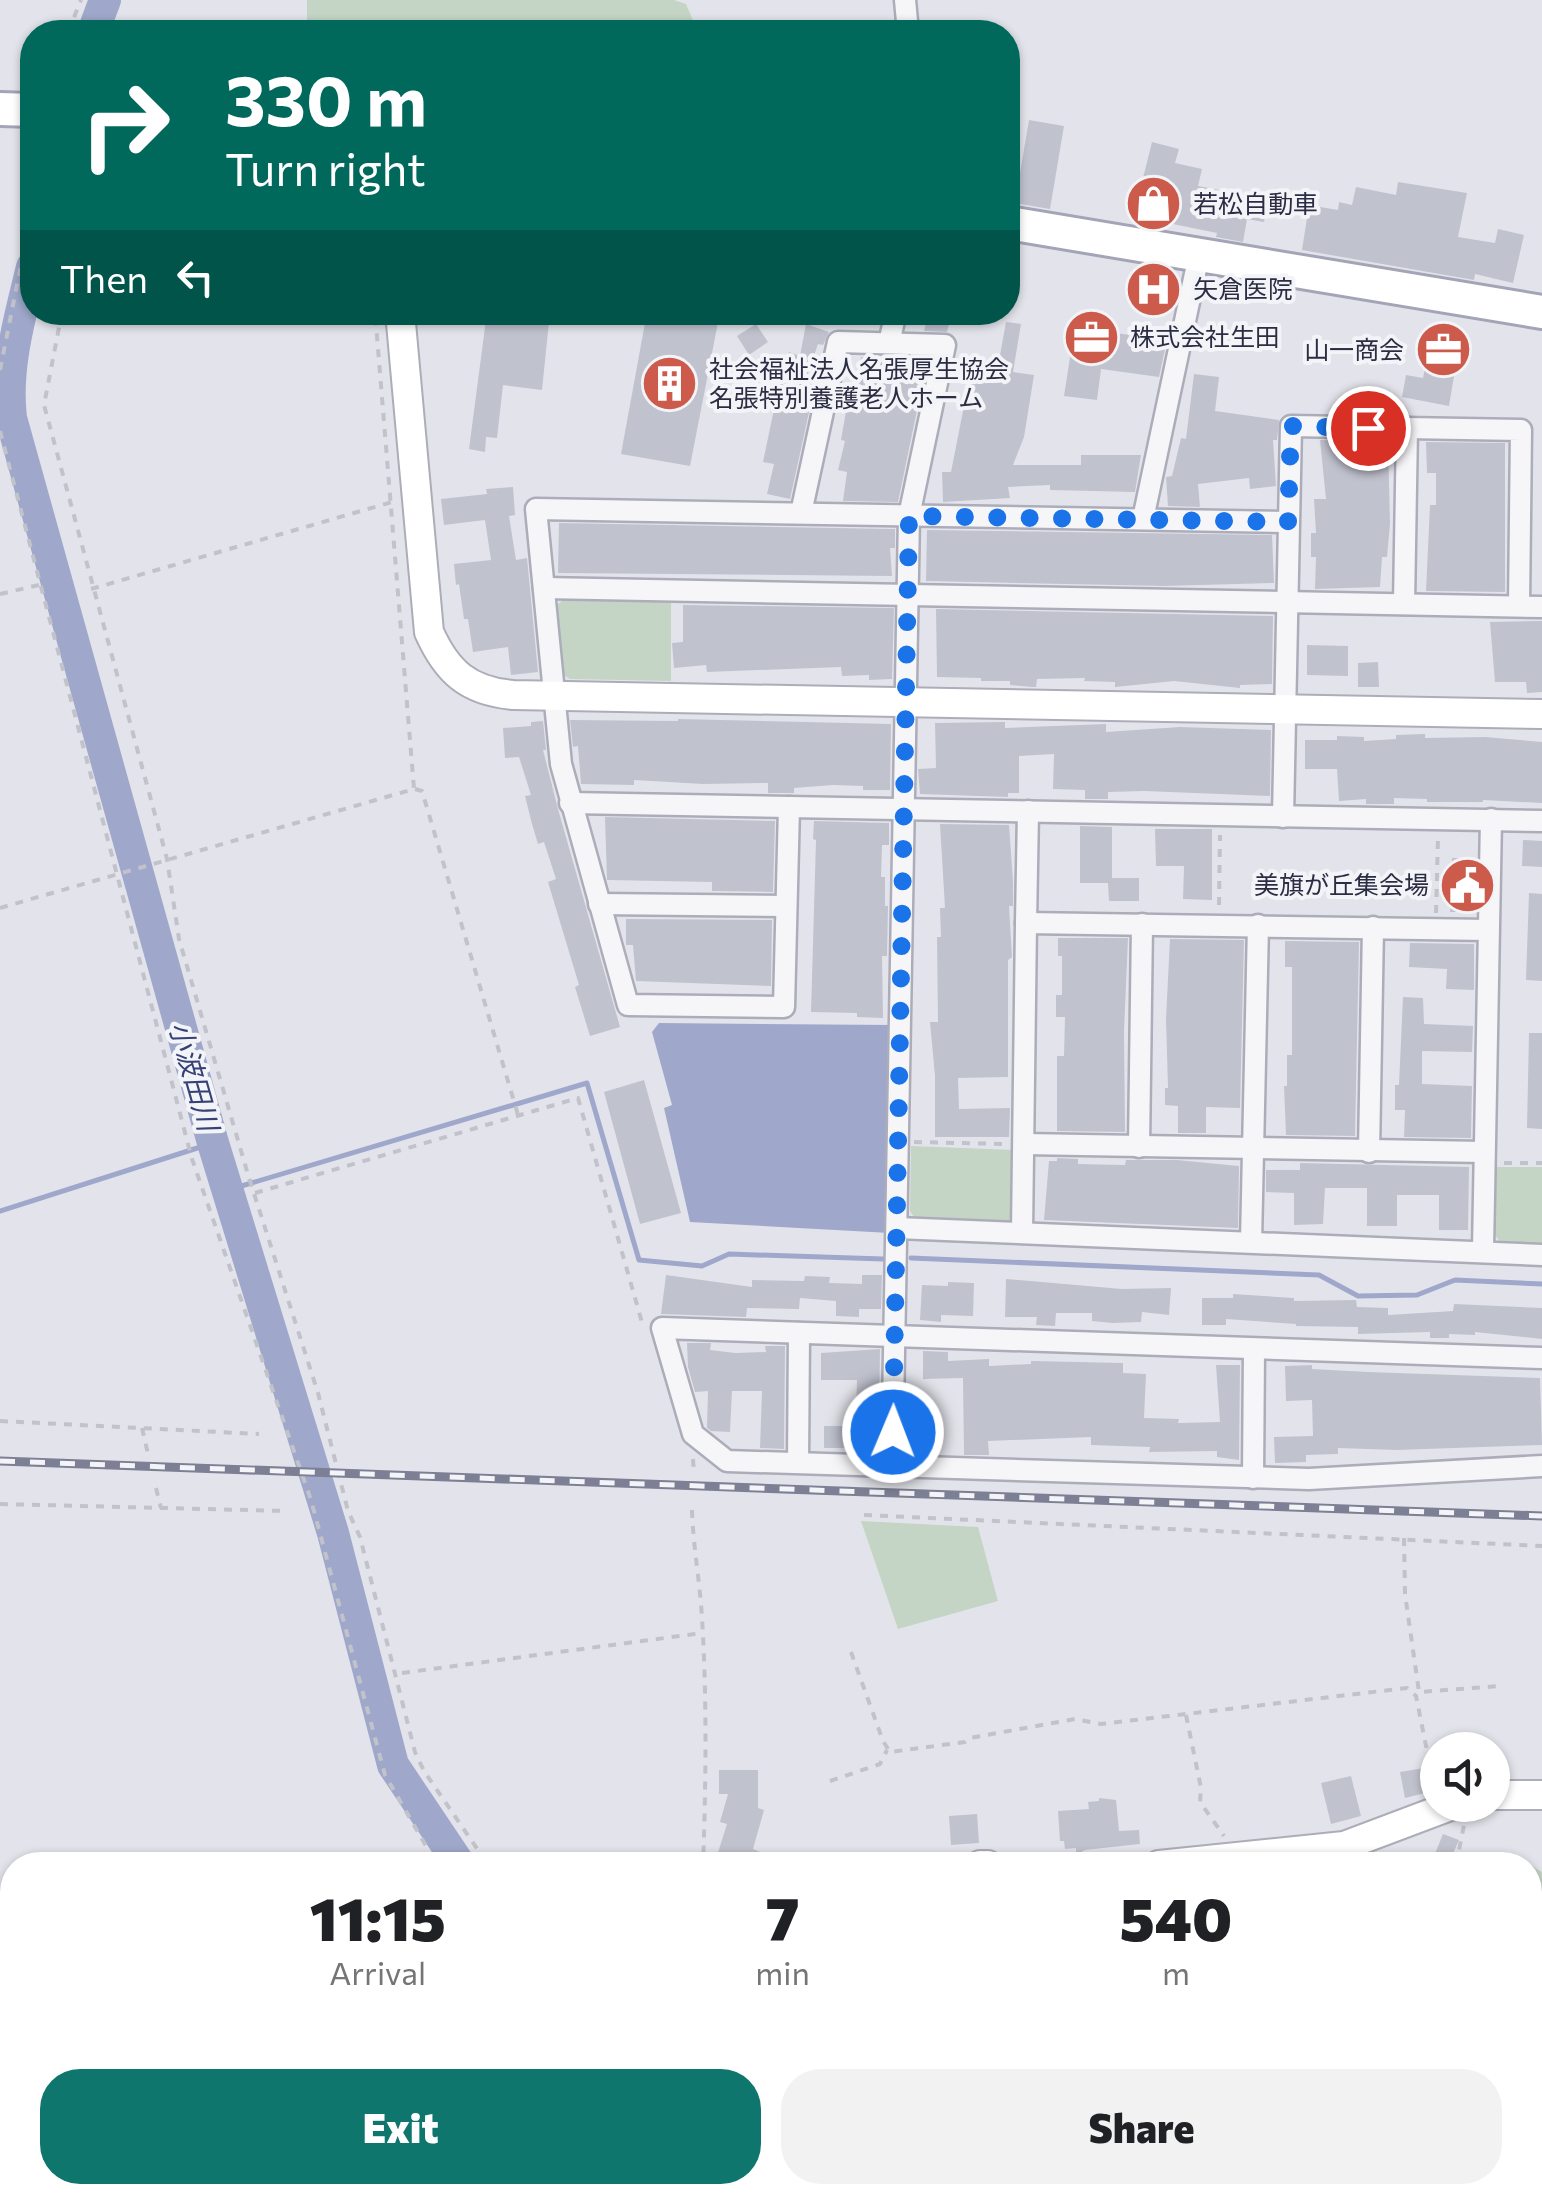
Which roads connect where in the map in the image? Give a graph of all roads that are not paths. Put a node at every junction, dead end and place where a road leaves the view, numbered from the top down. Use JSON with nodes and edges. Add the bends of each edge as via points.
{"nodes":[{"id":1,"x":1020,"y":226,"type":"edge"},
{"id":2,"x":1200,"y":256,"type":"junction"},
{"id":3,"x":1542,"y":312,"type":"edge"},
{"id":4,"x":401,"y":325,"type":"edge"},
{"id":5,"x":893,"y":325,"type":"edge"},
{"id":6,"x":889,"y":343,"type":"junction"},
{"id":7,"x":1407,"y":428,"type":"junction"},
{"id":8,"x":801,"y":513,"type":"junction"},
{"id":9,"x":909,"y":516,"type":"junction"},
{"id":10,"x":1143,"y":520,"type":"junction"},
{"id":11,"x":1288,"y":522,"type":"junction"},
{"id":12,"x":544,"y":588,"type":"junction"},
{"id":13,"x":909,"y":594,"type":"junction"},
{"id":14,"x":1288,"y":603,"type":"junction"},
{"id":15,"x":1404,"y":604,"type":"junction"},
{"id":16,"x":1520,"y":606,"type":"junction"},
{"id":17,"x":1542,"y":607,"type":"edge"},
{"id":18,"x":554,"y":696,"type":"junction"},
{"id":19,"x":906,"y":702,"type":"junction"},
{"id":20,"x":1286,"y":708,"type":"junction"},
{"id":21,"x":1542,"y":714,"type":"edge"},
{"id":22,"x":570,"y":803,"type":"junction"},
{"id":23,"x":789,"y":807,"type":"junction"},
{"id":24,"x":904,"y":809,"type":"junction"},
{"id":25,"x":1028,"y":812,"type":"junction"},
{"id":26,"x":1283,"y":817,"type":"junction"},
{"id":27,"x":1490,"y":819,"type":"junction"},
{"id":28,"x":1542,"y":821,"type":"edge"},
{"id":29,"x":599,"y":904,"type":"junction"},
{"id":30,"x":786,"y":906,"type":"junction"},
{"id":31,"x":1026,"y":923,"type":"junction"},
{"id":32,"x":1142,"y":924,"type":"junction"},
{"id":33,"x":1258,"y":925,"type":"junction"},
{"id":34,"x":1373,"y":927,"type":"junction"},
{"id":35,"x":1488,"y":930,"type":"junction"},
{"id":36,"x":1024,"y":1144,"type":"junction"},
{"id":37,"x":1139,"y":1147,"type":"junction"},
{"id":38,"x":1253,"y":1150,"type":"junction"},
{"id":39,"x":1369,"y":1152,"type":"junction"},
{"id":40,"x":1484,"y":1157,"type":"junction"},
{"id":41,"x":897,"y":1228,"type":"junction"},
{"id":42,"x":1022,"y":1232,"type":"junction"},
{"id":43,"x":1251,"y":1242,"type":"junction"},
{"id":44,"x":1483,"y":1250,"type":"junction"},
{"id":45,"x":1542,"y":1255,"type":"edge"},
{"id":46,"x":799,"y":1333,"type":"junction"},
{"id":47,"x":895,"y":1336,"type":"junction"},
{"id":48,"x":1254,"y":1349,"type":"junction"},
{"id":49,"x":1542,"y":1358,"type":"edge"},
{"id":50,"x":798,"y":1462,"type":"junction"},
{"id":51,"x":892,"y":1465,"type":"junction"},
{"id":52,"x":1542,"y":1466,"type":"edge"},
{"id":53,"x":1253,"y":1478,"type":"junction"},
{"id":54,"x":1510,"y":1795,"type":"edge"},
{"id":55,"x":1542,"y":1795,"type":"edge"},
{"id":56,"x":1421,"y":1822,"type":"edge"},
{"id":57,"x":1296,"y":1852,"type":"edge"}],
"edges":[{"from":1,"to":2,"type":"main road"},
{"from":2,"to":3,"type":"main road"},
{"from":2,"to":10,"type":"street"},
{"from":4,"to":18,"type":"street","via":[[429,632],[464,682],[496,694]]},
{"from":5,"to":6,"type":"street"},
{"from":6,"to":8,"type":"street","via":[[838,342]]},
{"from":6,"to":9,"type":"street","via":[[946,345]]},
{"from":7,"to":11,"type":"street","via":[[1291,426]]},
{"from":7,"to":15,"type":"street"},
{"from":7,"to":16,"type":"street","via":[[1522,430]]},
{"from":8,"to":9,"type":"street"},
{"from":8,"to":12,"type":"street","via":[[536,509]]},
{"from":9,"to":10,"type":"street"},
{"from":9,"to":13,"type":"street"},
{"from":10,"to":11,"type":"street"},
{"from":11,"to":14,"type":"street"},
{"from":12,"to":13,"type":"street"},
{"from":12,"to":18,"type":"street"},
{"from":13,"to":14,"type":"street"},
{"from":13,"to":19,"type":"street"},
{"from":14,"to":15,"type":"street"},
{"from":14,"to":20,"type":"street"},
{"from":15,"to":16,"type":"street"},
{"from":16,"to":17,"type":"street"},
{"from":18,"to":19,"type":"street"},
{"from":18,"to":22,"type":"street"},
{"from":19,"to":20,"type":"street"},
{"from":19,"to":24,"type":"street"},
{"from":20,"to":21,"type":"street"},
{"from":20,"to":26,"type":"street"},
{"from":22,"to":23,"type":"street"},
{"from":22,"to":29,"type":"street"},
{"from":23,"to":24,"type":"street"},
{"from":23,"to":30,"type":"street"},
{"from":24,"to":25,"type":"street"},
{"from":24,"to":41,"type":"street"},
{"from":25,"to":26,"type":"street"},
{"from":25,"to":31,"type":"street"},
{"from":26,"to":27,"type":"street"},
{"from":27,"to":28,"type":"street"},
{"from":27,"to":35,"type":"street"},
{"from":29,"to":30,"type":"street"},
{"from":29,"to":30,"type":"street","via":[[628,1006],[784,1008]]},
{"from":31,"to":32,"type":"street"},
{"from":31,"to":36,"type":"street"},
{"from":32,"to":33,"type":"street"},
{"from":32,"to":37,"type":"street"},
{"from":33,"to":34,"type":"street"},
{"from":33,"to":38,"type":"street"},
{"from":34,"to":35,"type":"street"},
{"from":34,"to":39,"type":"street"},
{"from":35,"to":40,"type":"street"},
{"from":36,"to":37,"type":"street"},
{"from":36,"to":42,"type":"street"},
{"from":37,"to":38,"type":"street"},
{"from":38,"to":39,"type":"street"},
{"from":38,"to":43,"type":"street"},
{"from":39,"to":40,"type":"street"},
{"from":40,"to":44,"type":"street"},
{"from":41,"to":42,"type":"street"},
{"from":41,"to":47,"type":"street"},
{"from":42,"to":43,"type":"street"},
{"from":43,"to":44,"type":"street"},
{"from":44,"to":45,"type":"street"},
{"from":46,"to":47,"type":"street"},
{"from":46,"to":50,"type":"street"},
{"from":46,"to":50,"type":"street","via":[[662,1328],[692,1434],[722,1460]]},
{"from":47,"to":48,"type":"street"},
{"from":47,"to":51,"type":"street"},
{"from":48,"to":49,"type":"street"},
{"from":48,"to":53,"type":"street"},
{"from":50,"to":51,"type":"street"},
{"from":51,"to":53,"type":"street"},
{"from":52,"to":53,"type":"street"},
{"from":54,"to":55,"type":"street"},
{"from":56,"to":57,"type":"street","via":[[1344,1846]]}]}
